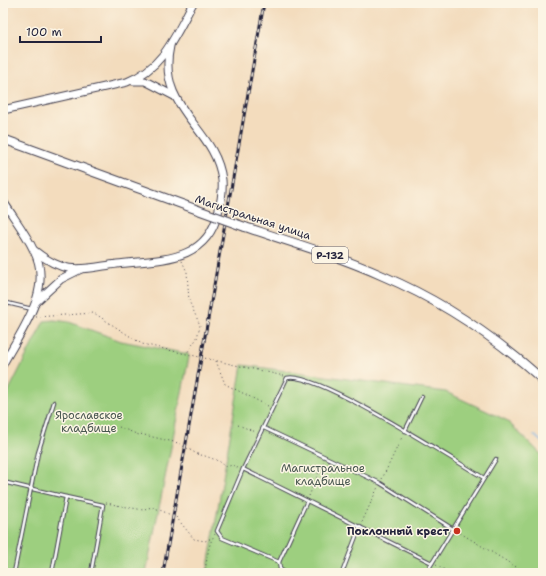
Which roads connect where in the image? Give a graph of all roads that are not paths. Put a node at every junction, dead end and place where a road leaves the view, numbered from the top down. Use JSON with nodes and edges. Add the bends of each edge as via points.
{"nodes":[{"id":1,"x":193,"y":3,"type":"edge"},
{"id":2,"x":170,"y":46,"type":"junction"},
{"id":3,"x":127,"y":82,"type":"junction"},
{"id":4,"x":174,"y":96,"type":"junction"},
{"id":5,"x":14,"y":108,"type":"junction"},
{"id":6,"x":3,"y":110,"type":"edge"},
{"id":7,"x":3,"y":114,"type":"edge"},
{"id":8,"x":3,"y":134,"type":"edge"},
{"id":9,"x":3,"y":141,"type":"edge"},
{"id":10,"x":28,"y":148,"type":"junction"},
{"id":11,"x":3,"y":201,"type":"edge"},
{"id":12,"x":35,"y":251,"type":"junction"},
{"id":13,"x":81,"y":269,"type":"junction"},
{"id":14,"x":3,"y":302,"type":"edge"},
{"id":15,"x":36,"y":302,"type":"junction"},
{"id":16,"x":32,"y":309,"type":"junction"},
{"id":17,"x":3,"y":364,"type":"edge"},
{"id":18,"x":543,"y":380,"type":"edge"},
{"id":19,"x":422,"y":396,"type":"dead end"},
{"id":20,"x":54,"y":402,"type":"dead end"},
{"id":21,"x":264,"y":428,"type":"junction"},
{"id":22,"x":406,"y":431,"type":"junction"},
{"id":23,"x":496,"y":459,"type":"dead end"},
{"id":24,"x":243,"y":469,"type":"junction"},
{"id":25,"x":484,"y":478,"type":"junction"},
{"id":26,"x":3,"y":482,"type":"edge"},
{"id":27,"x":30,"y":489,"type":"junction"},
{"id":28,"x":66,"y":497,"type":"junction"},
{"id":29,"x":307,"y":501,"type":"junction"},
{"id":30,"x":360,"y":526,"type":"junction"},
{"id":31,"x":453,"y":529,"type":"junction"},
{"id":32,"x":279,"y":562,"type":"junction"},
{"id":33,"x":432,"y":563,"type":"junction"},
{"id":34,"x":14,"y":573,"type":"edge"},
{"id":35,"x":52,"y":573,"type":"edge"},
{"id":36,"x":91,"y":573,"type":"edge"},
{"id":37,"x":286,"y":573,"type":"edge"},
{"id":38,"x":342,"y":573,"type":"edge"},
{"id":39,"x":426,"y":573,"type":"edge"}],
"edges":[{"from":1,"to":2,"type":"main road"},
{"from":2,"to":3,"type":"main road","via":[[159,61],[142,76]]},
{"from":2,"to":4,"type":"main road","via":[[167,61],[168,81]]},
{"from":3,"to":4,"type":"main road","via":[[145,81]]},
{"from":3,"to":5,"type":"main road"},
{"from":4,"to":13,"type":"main road","via":[[218,165],[222,180],[215,227],[196,249],[184,254]]},
{"from":5,"to":6,"type":"main road"},
{"from":5,"to":7,"type":"main road"},
{"from":8,"to":10,"type":"main road"},
{"from":9,"to":10,"type":"highway","name":"Магистральная улица","number":"Р-132"},
{"from":10,"to":18,"type":"highway","name":"Магистральная улица","number":"Р-132","bridge":true,"via":[[378,274],[451,311],[492,338]]},
{"from":11,"to":12,"type":"main road"},
{"from":12,"to":13,"type":"main road","via":[[50,263]]},
{"from":12,"to":15,"type":"main road","via":[[40,271]]},
{"from":13,"to":15,"type":"main road","via":[[61,279]]},
{"from":14,"to":16,"type":"lane"},
{"from":15,"to":16,"type":"main road"},
{"from":16,"to":17,"type":"main road"},
{"from":19,"to":22,"type":"lane"},
{"from":20,"to":27,"type":"lane"},
{"from":21,"to":22,"type":"lane","via":[[285,381],[289,378],[316,384]]},
{"from":21,"to":24,"type":"lane"},
{"from":21,"to":31,"type":"lane","via":[[380,483]]},
{"from":22,"to":25,"type":"lane"},
{"from":23,"to":25,"type":"lane"},
{"from":24,"to":29,"type":"lane"},
{"from":24,"to":32,"type":"lane","via":[[217,532],[222,538]]},
{"from":25,"to":31,"type":"lane"},
{"from":26,"to":27,"type":"lane"},
{"from":27,"to":28,"type":"lane"},
{"from":27,"to":34,"type":"lane"},
{"from":28,"to":35,"type":"lane"},
{"from":28,"to":36,"type":"lane","via":[[103,504]]},
{"from":29,"to":30,"type":"lane"},
{"from":29,"to":32,"type":"lane"},
{"from":30,"to":33,"type":"lane"},
{"from":30,"to":38,"type":"lane"},
{"from":31,"to":33,"type":"lane"},
{"from":32,"to":37,"type":"lane","via":[[280,568]]},
{"from":33,"to":39,"type":"lane"}]}
